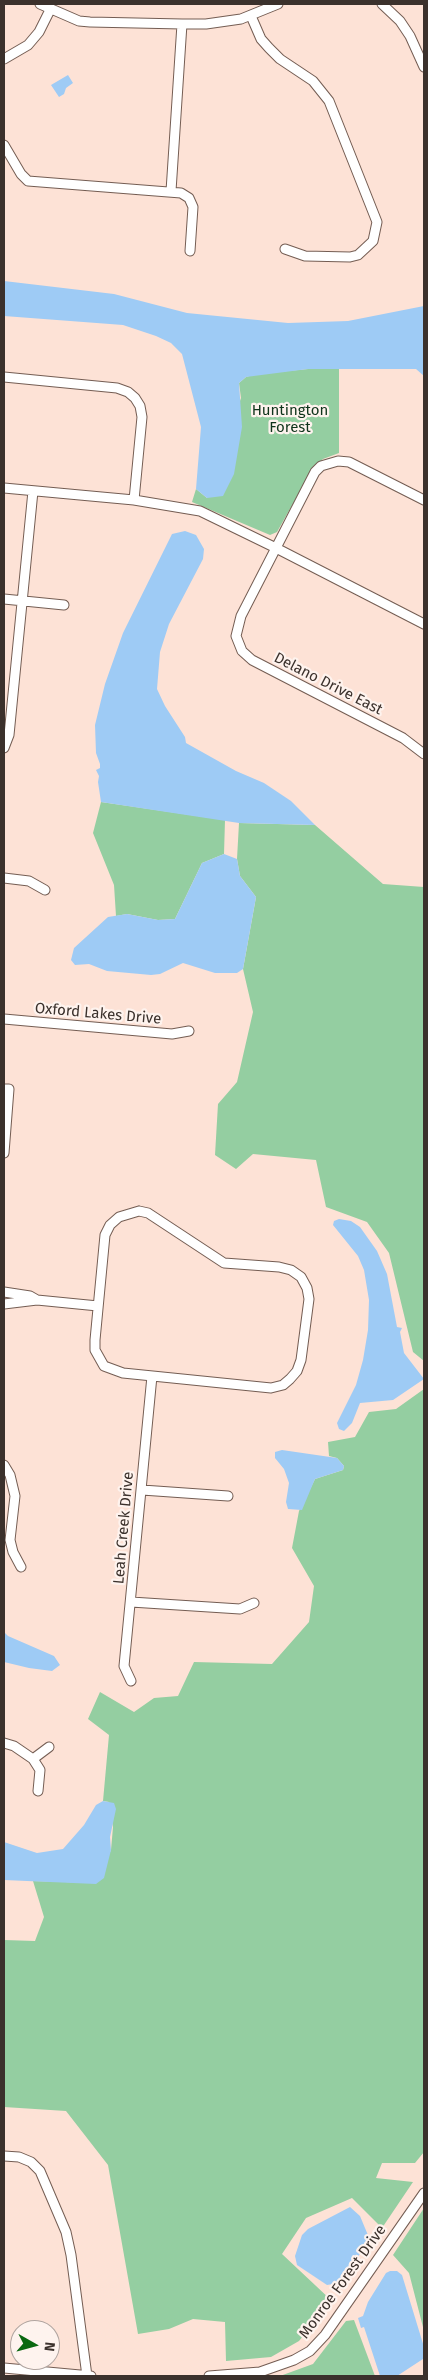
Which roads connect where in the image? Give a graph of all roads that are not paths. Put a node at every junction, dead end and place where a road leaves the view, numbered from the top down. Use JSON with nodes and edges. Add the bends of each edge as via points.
{"nodes":[{"id":1,"x":40,"y":4,"type":"edge"},
{"id":2,"x":278,"y":4,"type":"edge"},
{"id":3,"x":382,"y":4,"type":"edge"},
{"id":4,"x":50,"y":10,"type":"junction"},
{"id":5,"x":251,"y":16,"type":"junction"},
{"id":6,"x":182,"y":24,"type":"junction"},
{"id":7,"x":4,"y":59,"type":"edge"},
{"id":8,"x":424,"y":67,"type":"edge"},
{"id":9,"x":4,"y":145,"type":"edge"},
{"id":10,"x":171,"y":191,"type":"junction"},
{"id":11,"x":285,"y":249,"type":"dead end"},
{"id":12,"x":190,"y":251,"type":"dead end"},
{"id":13,"x":4,"y":377,"type":"edge"},
{"id":14,"x":4,"y":488,"type":"edge"},
{"id":15,"x":33,"y":491,"type":"junction"},
{"id":16,"x":134,"y":500,"type":"junction"},
{"id":17,"x":424,"y":500,"type":"edge"},
{"id":18,"x":276,"y":548,"type":"junction"},
{"id":19,"x":4,"y":599,"type":"edge"},
{"id":20,"x":22,"y":600,"type":"junction"},
{"id":21,"x":64,"y":605,"type":"dead end"},
{"id":22,"x":424,"y":624,"type":"edge"},
{"id":23,"x":4,"y":748,"type":"edge"},
{"id":24,"x":424,"y":754,"type":"edge"},
{"id":25,"x":4,"y":878,"type":"edge"},
{"id":26,"x":45,"y":890,"type":"dead end"},
{"id":27,"x":4,"y":1020,"type":"edge"},
{"id":28,"x":189,"y":1031,"type":"dead end"},
{"id":29,"x":6,"y":1089,"type":"edge"},
{"id":30,"x":4,"y":1153,"type":"edge"},
{"id":31,"x":4,"y":1292,"type":"edge"},
{"id":32,"x":37,"y":1300,"type":"junction"},
{"id":33,"x":4,"y":1304,"type":"edge"},
{"id":34,"x":98,"y":1306,"type":"junction"},
{"id":35,"x":152,"y":1376,"type":"junction"},
{"id":36,"x":4,"y":1465,"type":"edge"},
{"id":37,"x":142,"y":1490,"type":"junction"},
{"id":38,"x":228,"y":1496,"type":"dead end"},
{"id":39,"x":21,"y":1567,"type":"dead end"},
{"id":40,"x":131,"y":1602,"type":"junction"},
{"id":41,"x":254,"y":1603,"type":"dead end"},
{"id":42,"x":131,"y":1680,"type":"dead end"},
{"id":43,"x":4,"y":1743,"type":"edge"},
{"id":44,"x":49,"y":1747,"type":"dead end"},
{"id":45,"x":33,"y":1759,"type":"junction"},
{"id":46,"x":38,"y":1791,"type":"dead end"},
{"id":47,"x":4,"y":2156,"type":"edge"},
{"id":48,"x":424,"y":2193,"type":"edge"},
{"id":49,"x":4,"y":2368,"type":"edge"},
{"id":50,"x":87,"y":2376,"type":"edge"},
{"id":51,"x":92,"y":2376,"type":"edge"},
{"id":52,"x":209,"y":2376,"type":"edge"}],
"edges":[{"from":1,"to":4,"type":"street"},
{"from":2,"to":5,"type":"street"},
{"from":3,"to":8,"type":"street","via":[[400,21]]},
{"from":4,"to":6,"type":"street","via":[[90,22]]},
{"from":4,"to":7,"type":"street","via":[[39,32],[28,44]]},
{"from":5,"to":6,"type":"street","via":[[222,22]]},
{"from":5,"to":11,"type":"street","via":[[269,48],[313,81],[329,101],[377,222],[376,234],[367,249],[350,257],[305,256]]},
{"from":6,"to":10,"type":"street"},
{"from":9,"to":10,"type":"street","via":[[28,181]]},
{"from":10,"to":12,"type":"street","via":[[189,198],[193,207]]},
{"from":13,"to":16,"type":"street","via":[[117,388],[135,398],[142,417]]},
{"from":14,"to":15,"type":"street"},
{"from":15,"to":16,"type":"street"},
{"from":15,"to":20,"type":"street"},
{"from":16,"to":18,"type":"street","via":[[200,511]]},
{"from":17,"to":18,"type":"street","via":[[348,462],[329,462],[315,472]]},
{"from":18,"to":22,"type":"street"},
{"from":18,"to":24,"type":"street","name":"Delano Drive East","via":[[237,626],[242,651],[252,660],[403,738]]},
{"from":19,"to":20,"type":"street"},
{"from":20,"to":21,"type":"street"},
{"from":20,"to":23,"type":"street","via":[[9,736]]},
{"from":25,"to":26,"type":"street","via":[[30,880]]},
{"from":27,"to":28,"type":"street","name":"Oxford Lakes Drive","via":[[172,1034]]},
{"from":29,"to":30,"type":"street"},
{"from":31,"to":32,"type":"street"},
{"from":32,"to":33,"type":"street"},
{"from":32,"to":34,"type":"street"},
{"from":34,"to":35,"type":"street","via":[[95,1350],[104,1366],[122,1373]]},
{"from":34,"to":35,"type":"street","via":[[105,1236],[119,1217],[138,1211],[148,1213],[224,1263],[280,1267],[301,1278],[309,1299],[297,1371],[283,1385],[272,1388]]},
{"from":35,"to":37,"type":"street","name":"Leah Creek Drive"},
{"from":36,"to":39,"type":"street","via":[[10,1475],[14,1496],[10,1540]]},
{"from":37,"to":38,"type":"street"},
{"from":37,"to":40,"type":"street","name":"Leah Creek Drive"},
{"from":40,"to":41,"type":"street","via":[[240,1609]]},
{"from":40,"to":42,"type":"street","name":"Leah Creek Drive","via":[[124,1666]]},
{"from":43,"to":45,"type":"street"},
{"from":44,"to":45,"type":"street"},
{"from":45,"to":46,"type":"street","via":[[40,1770]]},
{"from":47,"to":50,"type":"street","via":[[19,2156],[40,2171],[66,2232]]},
{"from":48,"to":52,"type":"street","name":"Monroe Forest Drive","via":[[324,2336],[310,2350],[294,2360],[260,2372]]},
{"from":49,"to":50,"type":"street"},
{"from":50,"to":51,"type":"street"}]}
